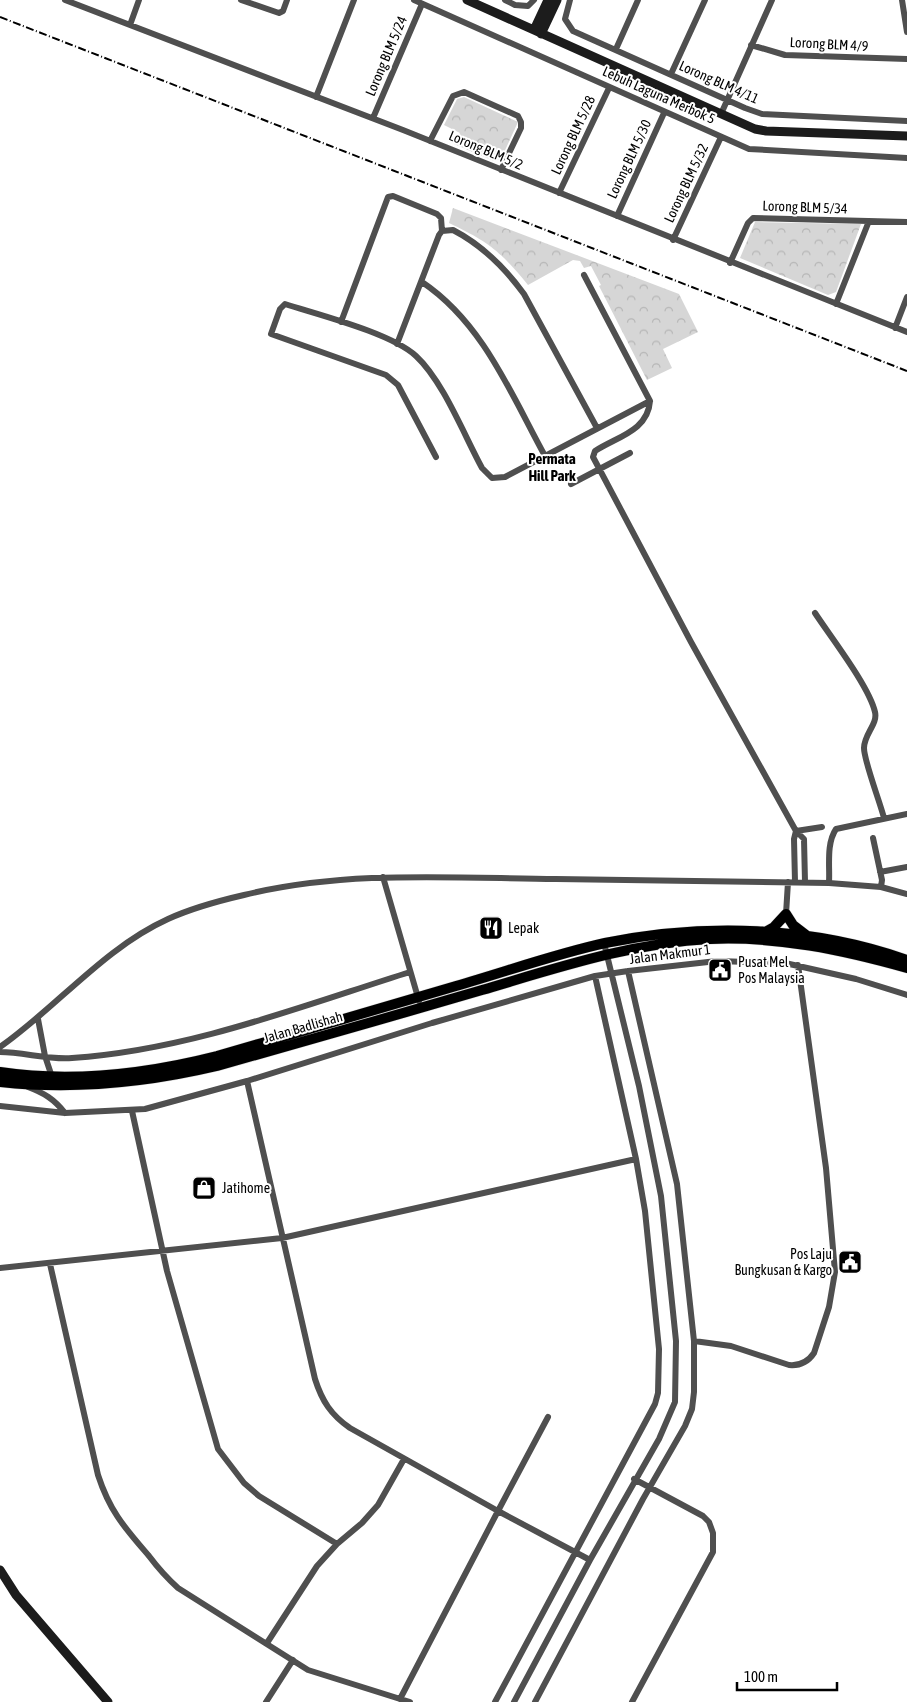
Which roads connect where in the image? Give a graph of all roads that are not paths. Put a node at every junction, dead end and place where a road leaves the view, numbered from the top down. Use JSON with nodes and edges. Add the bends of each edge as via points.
{"nodes":[{"id":1,"x":65,"y":0,"type":"edge"},
{"id":2,"x":139,"y":0,"type":"edge"},
{"id":3,"x":241,"y":0,"type":"edge"},
{"id":4,"x":287,"y":0,"type":"edge"},
{"id":5,"x":354,"y":0,"type":"edge"},
{"id":6,"x":414,"y":0,"type":"edge"},
{"id":7,"x":467,"y":0,"type":"edge"},
{"id":8,"x":505,"y":0,"type":"edge"},
{"id":9,"x":534,"y":0,"type":"edge"},
{"id":10,"x":548,"y":0,"type":"edge"},
{"id":11,"x":557,"y":0,"type":"edge"},
{"id":12,"x":570,"y":0,"type":"edge"},
{"id":13,"x":638,"y":0,"type":"edge"},
{"id":14,"x":704,"y":0,"type":"edge"},
{"id":15,"x":772,"y":0,"type":"edge"},
{"id":16,"x":902,"y":0,"type":"edge"},
{"id":17,"x":72,"y":1,"type":"edge"},
{"id":18,"x":422,"y":4,"type":"junction"},
{"id":19,"x":130,"y":25,"type":"junction"},
{"id":20,"x":538,"y":32,"type":"junction"},
{"id":21,"x":907,"y":32,"type":"edge"},
{"id":22,"x":751,"y":45,"type":"junction"},
{"id":23,"x":616,"y":49,"type":"junction"},
{"id":24,"x":907,"y":59,"type":"edge"},
{"id":25,"x":671,"y":74,"type":"junction"},
{"id":26,"x":609,"y":88,"type":"junction"},
{"id":27,"x":316,"y":97,"type":"junction"},
{"id":28,"x":727,"y":100,"type":"junction"},
{"id":29,"x":664,"y":112,"type":"junction"},
{"id":30,"x":721,"y":114,"type":"junction"},
{"id":31,"x":373,"y":118,"type":"junction"},
{"id":32,"x":907,"y":121,"type":"edge"},
{"id":33,"x":907,"y":136,"type":"edge"},
{"id":34,"x":721,"y":137,"type":"junction"},
{"id":35,"x":430,"y":141,"type":"junction"},
{"id":36,"x":907,"y":158,"type":"edge"},
{"id":37,"x":501,"y":170,"type":"junction"},
{"id":38,"x":559,"y":193,"type":"junction"},
{"id":39,"x":617,"y":216,"type":"junction"},
{"id":40,"x":869,"y":221,"type":"junction"},
{"id":41,"x":907,"y":222,"type":"edge"},
{"id":42,"x":442,"y":231,"type":"junction"},
{"id":43,"x":673,"y":240,"type":"junction"},
{"id":44,"x":730,"y":263,"type":"junction"},
{"id":45,"x":584,"y":275,"type":"dead end"},
{"id":46,"x":422,"y":282,"type":"junction"},
{"id":47,"x":907,"y":297,"type":"edge"},
{"id":48,"x":836,"y":304,"type":"junction"},
{"id":49,"x":341,"y":322,"type":"junction"},
{"id":50,"x":895,"y":328,"type":"junction"},
{"id":51,"x":907,"y":332,"type":"edge"},
{"id":52,"x":397,"y":344,"type":"junction"},
{"id":53,"x":650,"y":401,"type":"junction"},
{"id":54,"x":597,"y":428,"type":"junction"},
{"id":55,"x":630,"y":453,"type":"dead end"},
{"id":56,"x":545,"y":456,"type":"junction"},
{"id":57,"x":436,"y":457,"type":"dead end"},
{"id":58,"x":599,"y":469,"type":"junction"},
{"id":59,"x":571,"y":484,"type":"dead end"},
{"id":60,"x":814,"y":613,"type":"dead end"},
{"id":61,"x":907,"y":814,"type":"edge"},
{"id":62,"x":884,"y":818,"type":"junction"},
{"id":63,"x":822,"y":827,"type":"dead end"},
{"id":64,"x":796,"y":831,"type":"junction"},
{"id":65,"x":873,"y":838,"type":"dead end"},
{"id":66,"x":907,"y":867,"type":"edge"},
{"id":67,"x":880,"y":872,"type":"junction"},
{"id":68,"x":383,"y":877,"type":"junction"},
{"id":69,"x":792,"y":882,"type":"junction"},
{"id":70,"x":805,"y":882,"type":"junction"},
{"id":71,"x":829,"y":883,"type":"junction"},
{"id":72,"x":880,"y":887,"type":"junction"},
{"id":73,"x":907,"y":894,"type":"edge"},
{"id":74,"x":786,"y":914,"type":"junction"},
{"id":75,"x":765,"y":932,"type":"junction"},
{"id":76,"x":807,"y":936,"type":"junction"},
{"id":77,"x":604,"y":944,"type":"junction"},
{"id":78,"x":607,"y":954,"type":"junction"},
{"id":79,"x":907,"y":960,"type":"edge"},
{"id":80,"x":798,"y":965,"type":"junction"},
{"id":81,"x":907,"y":968,"type":"edge"},
{"id":82,"x":628,"y":971,"type":"junction"},
{"id":83,"x":410,"y":972,"type":"junction"},
{"id":84,"x":611,"y":974,"type":"junction"},
{"id":85,"x":595,"y":976,"type":"junction"},
{"id":86,"x":907,"y":995,"type":"edge"},
{"id":87,"x":418,"y":997,"type":"junction"},
{"id":88,"x":421,"y":1008,"type":"junction"},
{"id":89,"x":38,"y":1019,"type":"junction"},
{"id":90,"x":0,"y":1047,"type":"edge"},
{"id":91,"x":0,"y":1052,"type":"edge"},
{"id":92,"x":45,"y":1056,"type":"junction"},
{"id":93,"x":0,"y":1072,"type":"edge"},
{"id":94,"x":52,"y":1077,"type":"junction"},
{"id":95,"x":247,"y":1081,"type":"junction"},
{"id":96,"x":0,"y":1082,"type":"edge"},
{"id":97,"x":22,"y":1084,"type":"junction"},
{"id":98,"x":0,"y":1106,"type":"edge"},
{"id":99,"x":132,"y":1111,"type":"junction"},
{"id":100,"x":65,"y":1113,"type":"junction"},
{"id":101,"x":636,"y":1159,"type":"junction"},
{"id":102,"x":282,"y":1238,"type":"junction"},
{"id":103,"x":163,"y":1252,"type":"junction"},
{"id":104,"x":50,"y":1264,"type":"junction"},
{"id":105,"x":0,"y":1268,"type":"edge"},
{"id":106,"x":694,"y":1341,"type":"junction"},
{"id":107,"x":548,"y":1417,"type":"dead end"},
{"id":108,"x":404,"y":1459,"type":"junction"},
{"id":109,"x":634,"y":1480,"type":"junction"},
{"id":110,"x":649,"y":1488,"type":"junction"},
{"id":111,"x":498,"y":1511,"type":"junction"},
{"id":112,"x":337,"y":1544,"type":"junction"},
{"id":113,"x":576,"y":1553,"type":"junction"},
{"id":114,"x":590,"y":1560,"type":"junction"},
{"id":115,"x":0,"y":1570,"type":"edge"},
{"id":116,"x":3,"y":1582,"type":"edge"},
{"id":117,"x":268,"y":1642,"type":"junction"},
{"id":118,"x":293,"y":1660,"type":"junction"},
{"id":119,"x":400,"y":1699,"type":"junction"},
{"id":120,"x":108,"y":1702,"type":"edge"},
{"id":121,"x":266,"y":1702,"type":"edge"},
{"id":122,"x":410,"y":1702,"type":"edge"},
{"id":123,"x":495,"y":1702,"type":"edge"},
{"id":124,"x":514,"y":1702,"type":"edge"},
{"id":125,"x":536,"y":1702,"type":"edge"},
{"id":126,"x":632,"y":1702,"type":"edge"}],
"edges":[{"from":1,"to":17,"type":"street","name":"Lorong BLM 5/2"},
{"from":2,"to":19,"type":"street"},
{"from":3,"to":4,"type":"street","via":[[279,13]]},
{"from":5,"to":27,"type":"street"},
{"from":6,"to":18,"type":"street","name":"Lebuh Laguna Merbok 5"},
{"from":7,"to":20,"type":"street","name":"Lebuh Laguna Merbok 5"},
{"from":8,"to":9,"type":"street","via":[[528,6]]},
{"from":10,"to":20,"type":"street"},
{"from":11,"to":20,"type":"street"},
{"from":12,"to":23,"type":"street","name":"Lorong BLM 4/11","via":[[565,14],[569,27]]},
{"from":13,"to":23,"type":"street"},
{"from":14,"to":25,"type":"street"},
{"from":15,"to":22,"type":"street"},
{"from":16,"to":21,"type":"street"},
{"from":17,"to":19,"type":"street","name":"Lorong BLM 5/2"},
{"from":18,"to":26,"type":"street","name":"Lebuh Laguna Merbok 5"},
{"from":18,"to":31,"type":"street","name":"Lorong BLM 5/24"},
{"from":19,"to":27,"type":"street","name":"Lorong BLM 5/2"},
{"from":20,"to":30,"type":"street","name":"Lebuh Laguna Merbok 5"},
{"from":22,"to":24,"type":"street","name":"Lorong BLM 4/9","via":[[785,55]]},
{"from":22,"to":28,"type":"street"},
{"from":23,"to":25,"type":"street","name":"Lorong BLM 4/11"},
{"from":25,"to":28,"type":"street","name":"Lorong BLM 4/11"},
{"from":26,"to":29,"type":"street","name":"Lebuh Laguna Merbok 5"},
{"from":26,"to":38,"type":"street","name":"Lorong BLM 5/28"},
{"from":27,"to":31,"type":"street","name":"Lorong BLM 5/2"},
{"from":28,"to":30,"type":"street"},
{"from":28,"to":32,"type":"street","name":"Lorong BLM 4/11","via":[[762,114]]},
{"from":29,"to":34,"type":"street","name":"Lebuh Laguna Merbok 5"},
{"from":29,"to":39,"type":"street","name":"Lorong BLM 5/30"},
{"from":30,"to":33,"type":"street","name":"Lebuh Laguna Merbok 5","via":[[766,131]]},
{"from":31,"to":35,"type":"street","name":"Lorong BLM 5/2"},
{"from":34,"to":36,"type":"street","name":"Lebuh Laguna Merbok 5","via":[[748,150],[764,152]]},
{"from":34,"to":43,"type":"street","name":"Lorong BLM 5/32"},
{"from":35,"to":37,"type":"street","name":"Lorong BLM 5/2"},
{"from":35,"to":37,"type":"street","via":[[453,96],[464,92],[518,116],[521,122]]},
{"from":37,"to":38,"type":"street","name":"Lorong BLM 5/2"},
{"from":38,"to":39,"type":"street","name":"Lorong BLM 5/2"},
{"from":39,"to":43,"type":"street","name":"Lorong BLM 5/2"},
{"from":40,"to":41,"type":"street","name":"Lorong BLM 5/34"},
{"from":40,"to":44,"type":"street","name":"Lorong BLM 5/34","via":[[753,218]]},
{"from":40,"to":48,"type":"street"},
{"from":42,"to":46,"type":"street"},
{"from":42,"to":49,"type":"street","via":[[441,218],[437,214],[393,196],[388,197]]},
{"from":42,"to":54,"type":"street","via":[[453,230],[461,234],[487,253],[512,278],[540,320]]},
{"from":43,"to":44,"type":"street","name":"Lorong BLM 5/2"},
{"from":44,"to":48,"type":"street","name":"Lorong BLM 5/2"},
{"from":45,"to":53,"type":"street"},
{"from":46,"to":52,"type":"street"},
{"from":46,"to":56,"type":"street","via":[[457,310],[478,336]]},
{"from":47,"to":50,"type":"street"},
{"from":48,"to":50,"type":"street","name":"Lorong BLM 5/2"},
{"from":49,"to":52,"type":"street"},
{"from":49,"to":57,"type":"street","via":[[285,304],[271,334],[386,375],[398,386]]},
{"from":50,"to":51,"type":"street","name":"Lorong BLM 5/2"},
{"from":52,"to":56,"type":"street","via":[[416,356],[430,371],[482,468],[492,478],[505,477]]},
{"from":53,"to":54,"type":"street"},
{"from":53,"to":58,"type":"street","via":[[647,416],[640,425],[595,451],[593,457]]},
{"from":54,"to":56,"type":"street"},
{"from":55,"to":58,"type":"street"},
{"from":58,"to":59,"type":"street"},
{"from":58,"to":64,"type":"street"},
{"from":60,"to":62,"type":"street","via":[[864,687],[875,712],[864,748]]},
{"from":61,"to":62,"type":"street"},
{"from":62,"to":71,"type":"street","via":[[836,829],[830,850]]},
{"from":63,"to":64,"type":"street"},
{"from":64,"to":69,"type":"street"},
{"from":64,"to":70,"type":"street","via":[[804,839]]},
{"from":65,"to":67,"type":"street"},
{"from":66,"to":67,"type":"street"},
{"from":67,"to":72,"type":"street"},
{"from":68,"to":69,"type":"street"},
{"from":68,"to":83,"type":"street"},
{"from":68,"to":89,"type":"street","via":[[268,889],[169,918],[130,942]]},
{"from":69,"to":70,"type":"street"},
{"from":69,"to":74,"type":"street"},
{"from":70,"to":71,"type":"street"},
{"from":71,"to":72,"type":"street"},
{"from":72,"to":73,"type":"street"},
{"from":74,"to":75,"type":"main road"},
{"from":74,"to":76,"type":"main road","via":[[793,925]]},
{"from":75,"to":76,"type":"main road","name":"Jalan Badlishah"},
{"from":75,"to":77,"type":"main road","name":"Jalan Badlishah","via":[[710,930],[644,936]]},
{"from":76,"to":79,"type":"main road","name":"Jalan Badlishah"},
{"from":77,"to":78,"type":"street"},
{"from":77,"to":87,"type":"main road","name":"Jalan Badlishah"},
{"from":78,"to":81,"type":"main road","name":"Jalan Badlishah","via":[[645,945],[730,939],[826,948]]},
{"from":78,"to":84,"type":"street"},
{"from":78,"to":88,"type":"main road","name":"Jalan Badlishah"},
{"from":80,"to":82,"type":"street","name":"Jalan Makmur 1","via":[[748,960],[717,961]]},
{"from":80,"to":86,"type":"street","name":"Jalan Makmur 1"},
{"from":80,"to":106,"type":"street","via":[[826,1168],[834,1254],[835,1272],[829,1307],[814,1354],[799,1365],[789,1365],[731,1346]]},
{"from":82,"to":84,"type":"street","name":"Jalan Makmur 1"},
{"from":82,"to":106,"type":"street","via":[[677,1184]]},
{"from":83,"to":87,"type":"street"},
{"from":83,"to":92,"type":"street","via":[[185,1042],[111,1054],[65,1058]]},
{"from":84,"to":85,"type":"street","name":"Jalan Makmur 1"},
{"from":84,"to":109,"type":"street","via":[[657,1169],[676,1341],[676,1402],[659,1439]]},
{"from":85,"to":95,"type":"street","name":"Jalan Makmur 1"},
{"from":85,"to":101,"type":"street"},
{"from":87,"to":88,"type":"street"},
{"from":87,"to":94,"type":"main road","name":"Jalan Badlishah","via":[[169,1068],[126,1074]]},
{"from":88,"to":97,"type":"main road","name":"Jalan Badlishah","via":[[169,1077],[85,1086]]},
{"from":89,"to":90,"type":"street"},
{"from":89,"to":92,"type":"street"},
{"from":91,"to":92,"type":"street"},
{"from":92,"to":94,"type":"street"},
{"from":93,"to":94,"type":"main road","name":"Jalan Badlishah"},
{"from":95,"to":99,"type":"street","name":"Jalan Makmur 1"},
{"from":95,"to":102,"type":"street"},
{"from":96,"to":97,"type":"main road","name":"Jalan Badlishah"},
{"from":97,"to":100,"type":"street","via":[[44,1093]]},
{"from":98,"to":100,"type":"street","name":"Jalan Makmur 1"},
{"from":99,"to":100,"type":"street","name":"Jalan Makmur 1"},
{"from":99,"to":103,"type":"street"},
{"from":101,"to":102,"type":"street"},
{"from":101,"to":113,"type":"street","via":[[654,1286],[658,1393]]},
{"from":102,"to":103,"type":"street"},
{"from":102,"to":108,"type":"street","via":[[315,1379],[324,1402],[339,1420]]},
{"from":103,"to":104,"type":"street"},
{"from":103,"to":112,"type":"street","via":[[214,1438],[223,1458],[259,1496]]},
{"from":104,"to":105,"type":"street"},
{"from":104,"to":117,"type":"street","via":[[98,1475],[113,1513],[168,1579]]},
{"from":106,"to":110,"type":"street","via":[[692,1409]]},
{"from":107,"to":111,"type":"street"},
{"from":108,"to":111,"type":"street"},
{"from":108,"to":112,"type":"street","via":[[378,1505]]},
{"from":109,"to":110,"type":"street"},
{"from":109,"to":114,"type":"street"},
{"from":110,"to":125,"type":"street"},
{"from":110,"to":126,"type":"street","via":[[703,1516],[709,1522],[715,1542],[696,1585]]},
{"from":111,"to":113,"type":"street"},
{"from":111,"to":119,"type":"street"},
{"from":112,"to":117,"type":"street","via":[[317,1566]]},
{"from":113,"to":114,"type":"street"},
{"from":113,"to":123,"type":"street"},
{"from":114,"to":124,"type":"street"},
{"from":115,"to":116,"type":"street"},
{"from":116,"to":120,"type":"street"},
{"from":117,"to":118,"type":"street"},
{"from":118,"to":119,"type":"street","via":[[317,1673]]},
{"from":118,"to":121,"type":"street"},
{"from":119,"to":122,"type":"street"}]}
